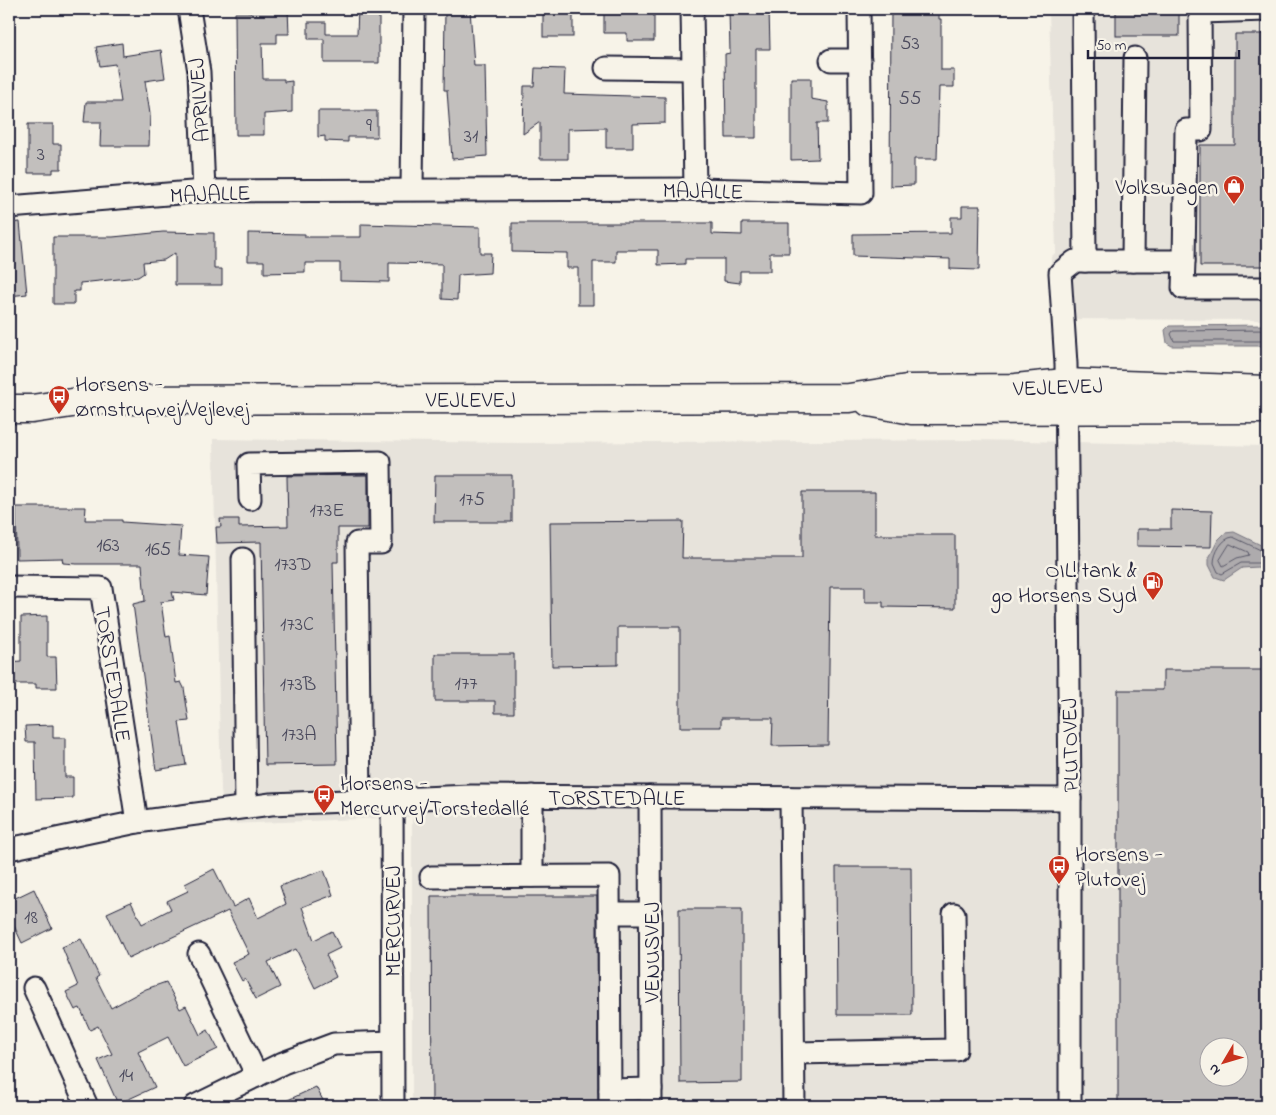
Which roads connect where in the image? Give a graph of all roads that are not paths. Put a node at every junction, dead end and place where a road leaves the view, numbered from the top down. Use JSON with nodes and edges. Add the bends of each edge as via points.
{"nodes":[{"id":1,"x":189,"y":9,"type":"edge"},
{"id":2,"x":414,"y":9,"type":"edge"},
{"id":3,"x":692,"y":9,"type":"edge"},
{"id":4,"x":859,"y":9,"type":"edge"},
{"id":5,"x":1083,"y":9,"type":"edge"},
{"id":6,"x":1267,"y":10,"type":"edge"},
{"id":7,"x":1135,"y":58,"type":"dead end"},
{"id":8,"x":831,"y":60,"type":"dead end"},
{"id":9,"x":860,"y":60,"type":"junction"},
{"id":10,"x":606,"y":68,"type":"dead end"},
{"id":11,"x":692,"y":68,"type":"junction"},
{"id":12,"x":412,"y":189,"type":"junction"},
{"id":13,"x":695,"y":189,"type":"junction"},
{"id":14,"x":204,"y":191,"type":"junction"},
{"id":15,"x":9,"y":207,"type":"edge"},
{"id":16,"x":1085,"y":261,"type":"junction"},
{"id":17,"x":1133,"y":261,"type":"junction"},
{"id":18,"x":1184,"y":261,"type":"junction"},
{"id":19,"x":1267,"y":288,"type":"edge"},
{"id":20,"x":1267,"y":390,"type":"edge"},
{"id":21,"x":9,"y":391,"type":"edge"},
{"id":22,"x":1065,"y":396,"type":"junction"},
{"id":23,"x":92,"y":400,"type":"junction"},
{"id":24,"x":9,"y":409,"type":"edge"},
{"id":25,"x":1267,"y":409,"type":"edge"},
{"id":26,"x":250,"y":499,"type":"dead end"},
{"id":27,"x":243,"y":559,"type":"dead end"},
{"id":28,"x":9,"y":587,"type":"edge"},
{"id":29,"x":532,"y":796,"type":"junction"},
{"id":30,"x":650,"y":797,"type":"junction"},
{"id":31,"x":791,"y":798,"type":"junction"},
{"id":32,"x":392,"y":799,"type":"junction"},
{"id":33,"x":1070,"y":799,"type":"junction"},
{"id":34,"x":360,"y":800,"type":"junction"},
{"id":35,"x":246,"y":806,"type":"junction"},
{"id":36,"x":136,"y":822,"type":"junction"},
{"id":37,"x":9,"y":849,"type":"edge"},
{"id":38,"x":532,"y":876,"type":"junction"},
{"id":39,"x":431,"y":877,"type":"dead end"},
{"id":40,"x":609,"y":913,"type":"junction"},
{"id":41,"x":650,"y":913,"type":"junction"},
{"id":42,"x":954,"y":914,"type":"dead end"},
{"id":43,"x":199,"y":954,"type":"dead end"},
{"id":44,"x":34,"y":988,"type":"dead end"},
{"id":45,"x":392,"y":1042,"type":"junction"},
{"id":46,"x":794,"y":1053,"type":"junction"},
{"id":47,"x":257,"y":1076,"type":"junction"},
{"id":48,"x":610,"y":1098,"type":"edge"},
{"id":49,"x":651,"y":1098,"type":"edge"},
{"id":50,"x":87,"y":1106,"type":"edge"},
{"id":51,"x":195,"y":1106,"type":"edge"},
{"id":52,"x":392,"y":1106,"type":"edge"},
{"id":53,"x":794,"y":1106,"type":"edge"},
{"id":54,"x":1070,"y":1106,"type":"edge"}],
"edges":[{"from":1,"to":14,"type":"street","name":"APRILVEJ","via":[[198,72]]},
{"from":2,"to":12,"type":"street"},
{"from":3,"to":11,"type":"street"},
{"from":4,"to":9,"type":"street","name":"MAJALLE"},
{"from":5,"to":16,"type":"street"},
{"from":6,"to":18,"type":"street","via":[[1200,12],[1201,130],[1186,130]]},
{"from":7,"to":17,"type":"street"},
{"from":8,"to":9,"type":"street"},
{"from":9,"to":13,"type":"street","name":"MAJALLE","via":[[861,193]]},
{"from":10,"to":11,"type":"street"},
{"from":11,"to":13,"type":"street"},
{"from":12,"to":13,"type":"street","name":"MAJALLE"},
{"from":12,"to":14,"type":"street","name":"MAJALLE"},
{"from":14,"to":15,"type":"street","name":"MAJALLE"},
{"from":16,"to":17,"type":"street"},
{"from":16,"to":22,"type":"street","name":"PLUTOVEJ","via":[[1075,261],[1060,273]]},
{"from":17,"to":18,"type":"street"},
{"from":18,"to":19,"type":"street","via":[[1183,288]]},
{"from":20,"to":22,"type":"main road","name":"VEJLEVEJ"},
{"from":21,"to":23,"type":"main road","name":"VEJLEVEJ"},
{"from":22,"to":23,"type":"main road","name":"VEJLEVEJ","via":[[912,410],[849,398]]},
{"from":22,"to":25,"type":"main road","name":"VEJLEVEJ"},
{"from":22,"to":33,"type":"street","name":"PLUTOVEJ"},
{"from":23,"to":24,"type":"main road","name":"VEJLEVEJ"},
{"from":26,"to":34,"type":"street","via":[[249,464],[380,462],[381,542],[357,543]]},
{"from":27,"to":35,"type":"street"},
{"from":28,"to":36,"type":"street","name":"TORSTEDALLE","via":[[100,588]]},
{"from":29,"to":30,"type":"street","name":"TORSTEDALLE"},
{"from":29,"to":32,"type":"street","name":"TORSTEDALLE"},
{"from":29,"to":38,"type":"street"},
{"from":30,"to":31,"type":"street","name":"TORSTEDALLE"},
{"from":30,"to":41,"type":"street","name":"VENUSVEJ"},
{"from":31,"to":33,"type":"street","name":"TORSTEDALLE"},
{"from":31,"to":46,"type":"street"},
{"from":32,"to":34,"type":"street","name":"TORSTEDALLE"},
{"from":32,"to":45,"type":"street","name":"MERCURVEJ"},
{"from":33,"to":54,"type":"street","name":"PLUTOVEJ"},
{"from":34,"to":35,"type":"street","name":"TORSTEDALLE"},
{"from":35,"to":36,"type":"street","name":"TORSTEDALLE"},
{"from":36,"to":37,"type":"street","name":"TORSTEDALLE"},
{"from":38,"to":39,"type":"street"},
{"from":38,"to":40,"type":"street","via":[[609,876]]},
{"from":40,"to":41,"type":"street"},
{"from":40,"to":48,"type":"street"},
{"from":41,"to":49,"type":"street","name":"VENUSVEJ"},
{"from":42,"to":46,"type":"street","via":[[956,1050]]},
{"from":43,"to":47,"type":"street"},
{"from":44,"to":50,"type":"street"},
{"from":45,"to":47,"type":"street","via":[[334,1044]]},
{"from":45,"to":52,"type":"street","name":"MERCURVEJ"},
{"from":46,"to":53,"type":"street"},
{"from":47,"to":51,"type":"street"},
{"from":48,"to":49,"type":"street"}]}
